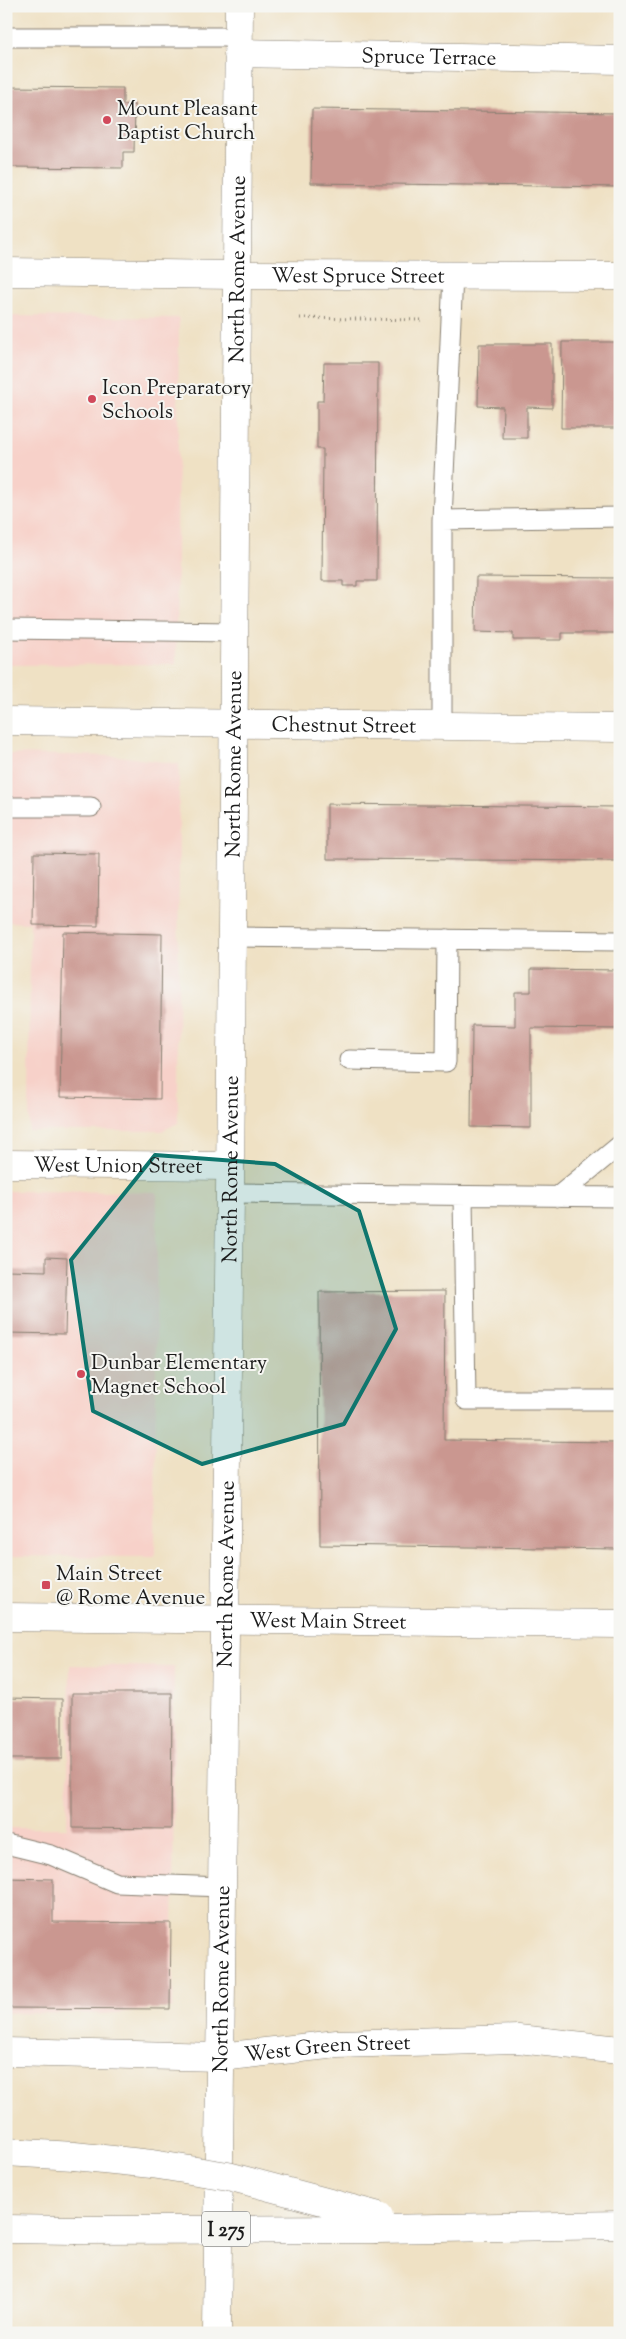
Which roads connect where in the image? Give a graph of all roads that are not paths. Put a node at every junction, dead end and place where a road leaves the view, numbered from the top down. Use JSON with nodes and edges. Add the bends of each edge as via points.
{"nodes":[{"id":1,"x":239,"y":6,"type":"edge"},
{"id":2,"x":6,"y":37,"type":"edge"},
{"id":3,"x":238,"y":45,"type":"junction"},
{"id":4,"x":620,"y":60,"type":"edge"},
{"id":5,"x":6,"y":272,"type":"edge"},
{"id":6,"x":235,"y":275,"type":"junction"},
{"id":7,"x":452,"y":275,"type":"junction"},
{"id":8,"x":620,"y":276,"type":"edge"},
{"id":9,"x":620,"y":517,"type":"edge"},
{"id":10,"x":442,"y":520,"type":"junction"},
{"id":11,"x":6,"y":629,"type":"edge"},
{"id":12,"x":234,"y":632,"type":"junction"},
{"id":13,"x":6,"y":721,"type":"edge"},
{"id":14,"x":234,"y":724,"type":"junction"},
{"id":15,"x":442,"y":726,"type":"junction"},
{"id":16,"x":620,"y":728,"type":"edge"},
{"id":17,"x":6,"y":806,"type":"edge"},
{"id":18,"x":91,"y":807,"type":"dead end"},
{"id":19,"x":232,"y":937,"type":"junction"},
{"id":20,"x":447,"y":939,"type":"junction"},
{"id":21,"x":620,"y":941,"type":"edge"},
{"id":22,"x":349,"y":1060,"type":"dead end"},
{"id":23,"x":620,"y":1145,"type":"edge"},
{"id":24,"x":6,"y":1164,"type":"edge"},
{"id":25,"x":230,"y":1166,"type":"junction"},
{"id":26,"x":230,"y":1193,"type":"junction"},
{"id":27,"x":463,"y":1196,"type":"junction"},
{"id":28,"x":558,"y":1197,"type":"junction"},
{"id":29,"x":620,"y":1197,"type":"edge"},
{"id":30,"x":620,"y":1400,"type":"edge"},
{"id":31,"x":6,"y":1617,"type":"edge"},
{"id":32,"x":225,"y":1619,"type":"junction"},
{"id":33,"x":620,"y":1624,"type":"edge"},
{"id":34,"x":6,"y":1844,"type":"edge"},
{"id":35,"x":222,"y":1887,"type":"junction"},
{"id":36,"x":620,"y":2050,"type":"edge"},
{"id":37,"x":6,"y":2052,"type":"edge"},
{"id":38,"x":220,"y":2057,"type":"junction"},
{"id":39,"x":6,"y":2152,"type":"edge"},
{"id":40,"x":378,"y":2222,"type":"junction"},
{"id":41,"x":620,"y":2225,"type":"edge"},
{"id":42,"x":6,"y":2229,"type":"edge"},
{"id":43,"x":217,"y":2333,"type":"edge"}],
"edges":[{"from":1,"to":3,"type":"main road","name":"North Rome Avenue"},
{"from":2,"to":3,"type":"lane"},
{"from":3,"to":4,"type":"main road","name":"Spruce Terrace"},
{"from":3,"to":6,"type":"main road","name":"North Rome Avenue"},
{"from":5,"to":6,"type":"main road","name":"West Spruce Street"},
{"from":6,"to":7,"type":"main road","name":"West Spruce Street"},
{"from":6,"to":12,"type":"main road","name":"North Rome Avenue"},
{"from":7,"to":8,"type":"main road","name":"West Spruce Street"},
{"from":7,"to":10,"type":"lane"},
{"from":9,"to":10,"type":"lane"},
{"from":10,"to":15,"type":"lane"},
{"from":11,"to":12,"type":"lane"},
{"from":12,"to":14,"type":"main road","name":"North Rome Avenue"},
{"from":13,"to":14,"type":"main road","name":"Chestnut Street"},
{"from":14,"to":15,"type":"main road","name":"Chestnut Street"},
{"from":14,"to":19,"type":"main road","name":"North Rome Avenue"},
{"from":15,"to":16,"type":"main road","name":"Chestnut Street"},
{"from":17,"to":18,"type":"lane"},
{"from":19,"to":20,"type":"lane"},
{"from":19,"to":25,"type":"main road","name":"North Rome Avenue"},
{"from":20,"to":21,"type":"lane"},
{"from":20,"to":22,"type":"lane","via":[[446,1062]]},
{"from":23,"to":28,"type":"lane"},
{"from":24,"to":25,"type":"main road","name":"West Union Street"},
{"from":25,"to":26,"type":"main road","name":"North Rome Avenue"},
{"from":26,"to":27,"type":"lane"},
{"from":26,"to":32,"type":"main road","name":"North Rome Avenue"},
{"from":27,"to":28,"type":"lane"},
{"from":27,"to":30,"type":"lane","via":[[466,1400]]},
{"from":28,"to":29,"type":"lane"},
{"from":31,"to":32,"type":"main road","name":"West Main Street"},
{"from":32,"to":33,"type":"main road","name":"West Main Street"},
{"from":32,"to":35,"type":"main road","name":"North Rome Avenue"},
{"from":34,"to":35,"type":"lane","via":[[51,1855],[116,1882]]},
{"from":35,"to":38,"type":"main road","name":"North Rome Avenue"},
{"from":36,"to":38,"type":"main road","name":"West Green Street","via":[[518,2039],[337,2044]]},
{"from":37,"to":38,"type":"main road","name":"West Green Street"},
{"from":38,"to":43,"type":"main road","name":"North Rome Avenue"},
{"from":39,"to":40,"type":"main road","bridge":true,"via":[[152,2164],[228,2176]]},
{"from":40,"to":41,"type":"main road","number":"I 275","via":[[415,2228]]},
{"from":40,"to":42,"type":"main road","number":"I 275","bridge":true}]}
